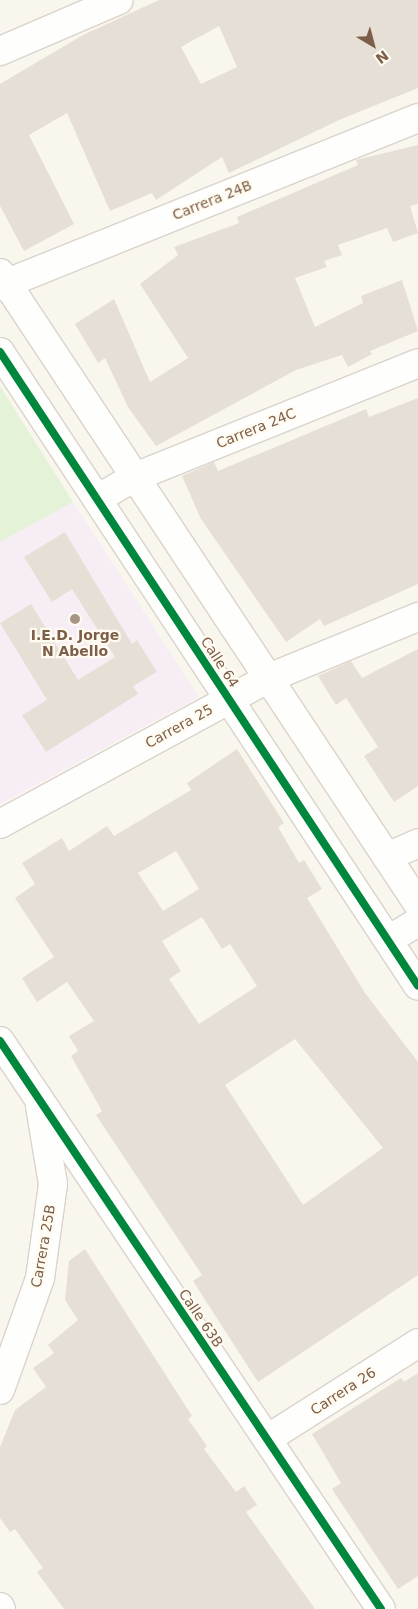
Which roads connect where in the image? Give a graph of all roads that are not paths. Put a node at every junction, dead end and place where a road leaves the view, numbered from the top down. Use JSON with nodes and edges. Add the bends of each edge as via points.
{"nodes":[{"id":1,"x":118,"y":0,"type":"edge"},
{"id":2,"x":0,"y":50,"type":"edge"},
{"id":3,"x":418,"y":118,"type":"edge"},
{"id":4,"x":2,"y":281,"type":"edge"},
{"id":5,"x":0,"y":352,"type":"edge"},
{"id":6,"x":418,"y":363,"type":"edge"},
{"id":7,"x":135,"y":477,"type":"junction"},
{"id":8,"x":97,"y":500,"type":"junction"},
{"id":9,"x":418,"y":617,"type":"edge"},
{"id":10,"x":269,"y":678,"type":"junction"},
{"id":11,"x":229,"y":699,"type":"junction"},
{"id":12,"x":0,"y":824,"type":"edge"},
{"id":13,"x":418,"y":843,"type":"edge"},
{"id":14,"x":387,"y":857,"type":"junction"},
{"id":15,"x":418,"y":904,"type":"edge"},
{"id":16,"x":418,"y":922,"type":"edge"},
{"id":17,"x":388,"y":940,"type":"junction"},
{"id":18,"x":418,"y":986,"type":"edge"},
{"id":19,"x":0,"y":1041,"type":"edge"},
{"id":20,"x":39,"y":1097,"type":"junction"},
{"id":21,"x":418,"y":1343,"type":"edge"},
{"id":22,"x":0,"y":1390,"type":"edge"},
{"id":23,"x":267,"y":1439,"type":"junction"},
{"id":24,"x":381,"y":1609,"type":"edge"}],
"edges":[{"from":1,"to":2,"type":"street"},
{"from":3,"to":4,"type":"street","name":"Carrera 24B"},
{"from":4,"to":7,"type":"street"},
{"from":5,"to":8,"type":"street","name":"Calle 64"},
{"from":6,"to":7,"type":"street","name":"Carrera 24C"},
{"from":7,"to":8,"type":"street","name":"Carrera 24C"},
{"from":7,"to":10,"type":"street"},
{"from":8,"to":11,"type":"street","name":"Calle 64"},
{"from":9,"to":10,"type":"street","name":"Carrera 25"},
{"from":10,"to":11,"type":"street","name":"Carrera 25"},
{"from":10,"to":14,"type":"street"},
{"from":11,"to":12,"type":"street","name":"Carrera 25"},
{"from":11,"to":17,"type":"street","name":"Calle 64"},
{"from":13,"to":14,"type":"street"},
{"from":14,"to":15,"type":"street"},
{"from":16,"to":17,"type":"street"},
{"from":17,"to":18,"type":"street","name":"Calle 64"},
{"from":19,"to":20,"type":"street","name":"Calle 63B"},
{"from":20,"to":22,"type":"street","name":"Carrera 25B","via":[[53,1184],[40,1278]]},
{"from":20,"to":23,"type":"street","name":"Calle 63B"},
{"from":21,"to":23,"type":"street","name":"Carrera 26"},
{"from":23,"to":24,"type":"street","name":"Calle 63B"}]}
